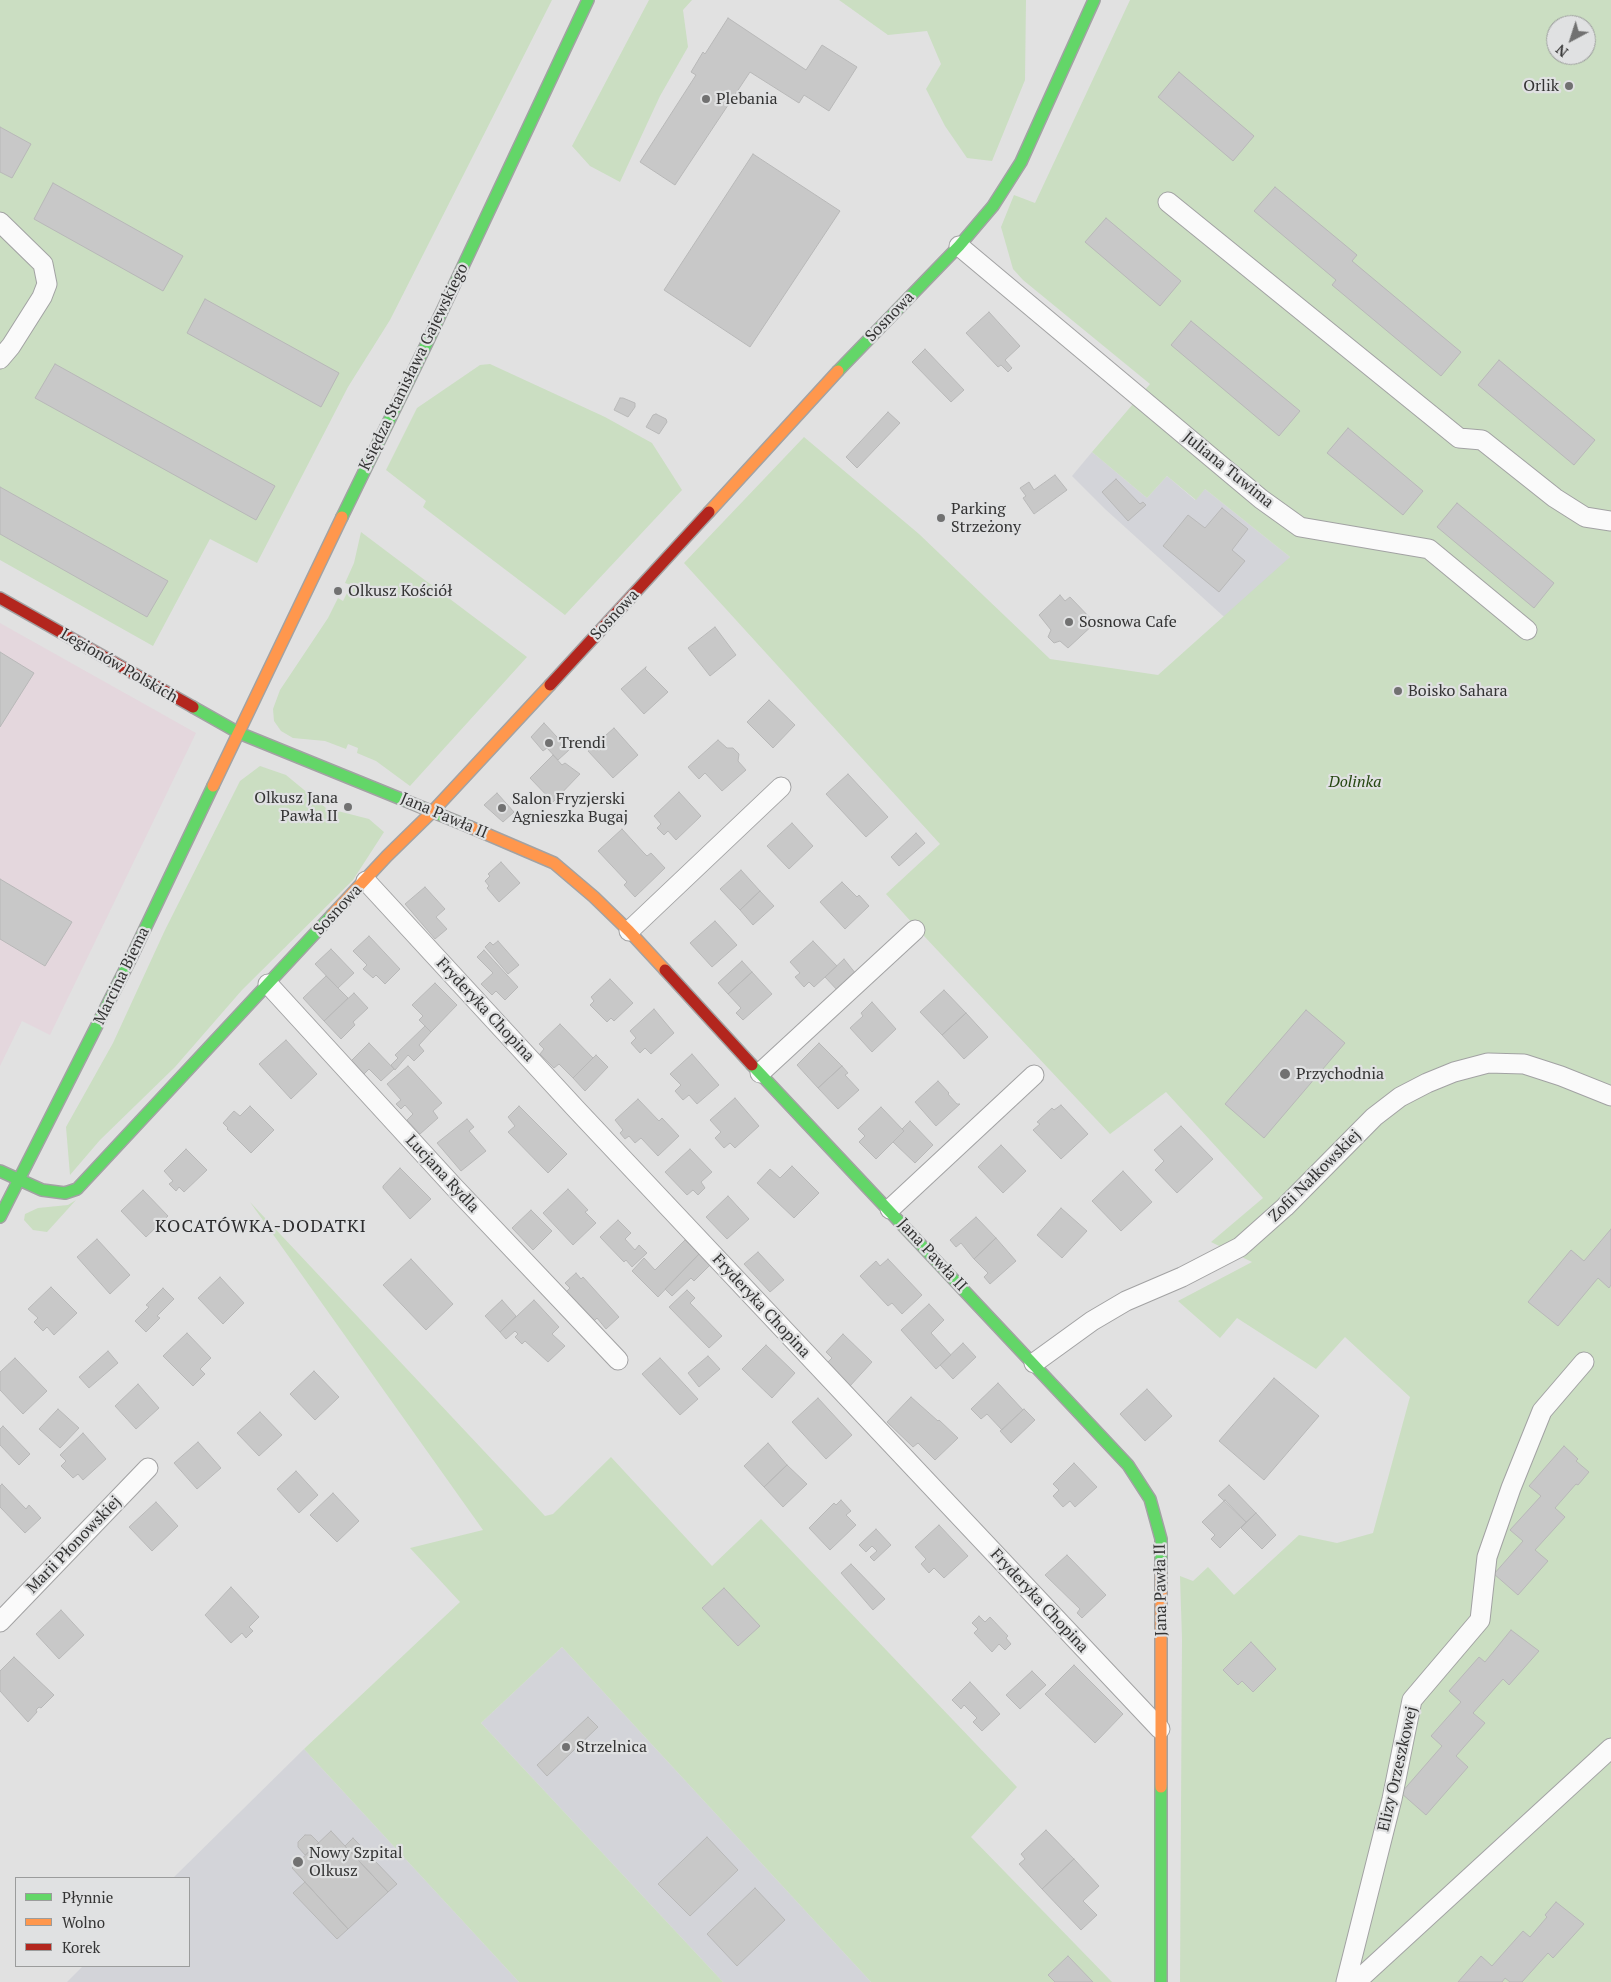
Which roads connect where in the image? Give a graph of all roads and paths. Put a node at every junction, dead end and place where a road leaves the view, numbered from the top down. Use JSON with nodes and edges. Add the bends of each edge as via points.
{"nodes":[{"id":1,"x":588,"y":0,"type":"edge"},
{"id":2,"x":1094,"y":0,"type":"edge"},
{"id":3,"x":1168,"y":202,"type":"dead end"},
{"id":4,"x":0,"y":222,"type":"edge"},
{"id":5,"x":958,"y":246,"type":"junction"},
{"id":6,"x":0,"y":359,"type":"edge"},
{"id":7,"x":1611,"y":521,"type":"edge"},
{"id":8,"x":0,"y":598,"type":"edge"},
{"id":9,"x":1527,"y":630,"type":"dead end"},
{"id":10,"x":240,"y":733,"type":"junction"},
{"id":11,"x":781,"y":787,"type":"dead end"},
{"id":12,"x":432,"y":811,"type":"junction"},
{"id":13,"x":366,"y":881,"type":"junction"},
{"id":14,"x":915,"y":930,"type":"dead end"},
{"id":15,"x":629,"y":931,"type":"junction"},
{"id":16,"x":268,"y":984,"type":"junction"},
{"id":17,"x":760,"y":1073,"type":"junction"},
{"id":18,"x":1034,"y":1075,"type":"dead end"},
{"id":19,"x":1611,"y":1096,"type":"edge"},
{"id":20,"x":0,"y":1171,"type":"edge"},
{"id":21,"x":18,"y":1180,"type":"junction"},
{"id":22,"x":890,"y":1209,"type":"junction"},
{"id":23,"x":0,"y":1217,"type":"edge"},
{"id":24,"x":618,"y":1360,"type":"dead end"},
{"id":25,"x":1584,"y":1362,"type":"dead end"},
{"id":26,"x":1034,"y":1363,"type":"junction"},
{"id":27,"x":148,"y":1468,"type":"dead end"},
{"id":28,"x":0,"y":1622,"type":"edge"},
{"id":29,"x":1160,"y":1729,"type":"junction"},
{"id":30,"x":1611,"y":1748,"type":"edge"},
{"id":31,"x":1161,"y":1982,"type":"edge"},
{"id":32,"x":1346,"y":1982,"type":"edge"},
{"id":33,"x":1356,"y":1982,"type":"edge"}],
"edges":[{"from":1,"to":10,"type":"street","name":"Księdza Stanisława Gajewskiego"},
{"from":2,"to":5,"type":"street","name":"Sosnowa","via":[[1021,162],[993,206]]},
{"from":3,"to":7,"type":"street","via":[[1459,438],[1482,440],[1555,498],[1585,517]]},
{"from":4,"to":6,"type":"street","via":[[43,264],[46,284],[12,346]]},
{"from":5,"to":9,"type":"street","name":"Juliana Tuwima","via":[[1261,499],[1300,527],[1429,549]]},
{"from":5,"to":12,"type":"street","name":"Sosnowa"},
{"from":8,"to":10,"type":"street","name":"Legionów Polskich"},
{"from":10,"to":12,"type":"street","name":"Jana Pawła II"},
{"from":10,"to":21,"type":"street","name":"Marcina Biema"},
{"from":11,"to":15,"type":"street"},
{"from":12,"to":13,"type":"street","name":"Sosnowa"},
{"from":12,"to":15,"type":"street","name":"Jana Pawła II","via":[[554,863]]},
{"from":13,"to":16,"type":"street","name":"Sosnowa"},
{"from":13,"to":29,"type":"street","name":"Fryderyka Chopina","via":[[589,1123]]},
{"from":14,"to":17,"type":"street"},
{"from":15,"to":17,"type":"street","name":"Jana Pawła II"},
{"from":16,"to":21,"type":"street","name":"Sosnowa","via":[[77,1189],[65,1193],[42,1190]]},
{"from":16,"to":24,"type":"street","name":"Lucjana Rydla","via":[[454,1188]]},
{"from":17,"to":22,"type":"street","name":"Jana Pawła II"},
{"from":18,"to":22,"type":"street","name":"Jana Pawła II"},
{"from":19,"to":26,"type":"street","name":"Zofii Nałkowskiej","via":[[1524,1064],[1488,1063],[1427,1083],[1400,1097],[1374,1117],[1240,1248],[1126,1301]]},
{"from":20,"to":21,"type":"street"},
{"from":21,"to":23,"type":"street","name":"Marcina Biema"},
{"from":22,"to":26,"type":"street","name":"Jana Pawła II"},
{"from":25,"to":32,"type":"street","name":"Elizy Orzeszkowej","via":[[1542,1411],[1487,1557],[1480,1620],[1412,1700],[1390,1806]]},
{"from":26,"to":29,"type":"street","name":"Jana Pawła II","via":[[1128,1465],[1150,1498],[1161,1539]]},
{"from":27,"to":28,"type":"street","name":"Marii Płonowskiej"},
{"from":29,"to":31,"type":"street","name":"Jana Pawła II"},
{"from":30,"to":33,"type":"street"}]}
